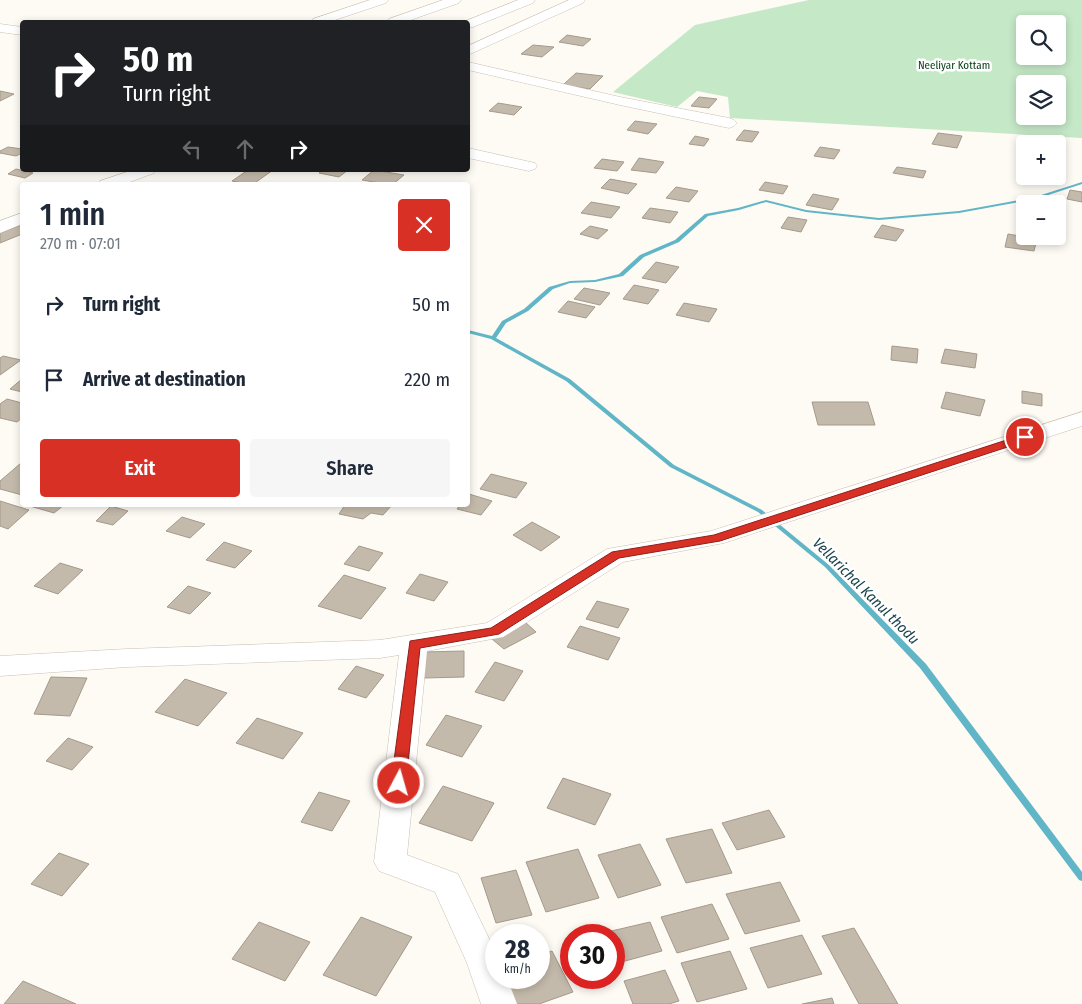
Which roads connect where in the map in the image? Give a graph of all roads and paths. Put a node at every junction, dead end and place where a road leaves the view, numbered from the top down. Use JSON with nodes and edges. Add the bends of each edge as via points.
{"nodes":[{"id":1,"x":382,"y":0,"type":"edge"},
{"id":2,"x":455,"y":0,"type":"edge"},
{"id":3,"x":529,"y":0,"type":"edge"},
{"id":4,"x":579,"y":0,"type":"edge"},
{"id":5,"x":324,"y":20,"type":"edge"},
{"id":6,"x":400,"y":20,"type":"edge"},
{"id":7,"x":470,"y":23,"type":"edge"},
{"id":8,"x":0,"y":28,"type":"edge"},
{"id":9,"x":20,"y":31,"type":"edge"},
{"id":10,"x":470,"y":50,"type":"edge"},
{"id":11,"x":470,"y":66,"type":"edge"},
{"id":12,"x":729,"y":123,"type":"dead end"},
{"id":13,"x":470,"y":153,"type":"edge"},
{"id":14,"x":529,"y":166,"type":"dead end"},
{"id":15,"x":142,"y":172,"type":"edge"},
{"id":16,"x":114,"y":182,"type":"edge"},
{"id":17,"x":20,"y":219,"type":"edge"},
{"id":18,"x":0,"y":228,"type":"edge"},
{"id":19,"x":1082,"y":419,"type":"edge"},
{"id":20,"x":414,"y":644,"type":"junction"},
{"id":21,"x":0,"y":666,"type":"edge"},
{"id":22,"x":499,"y":1004,"type":"edge"}],
"edges":[{"from":1,"to":5,"type":"street"},
{"from":2,"to":6,"type":"street"},
{"from":3,"to":7,"type":"street"},
{"from":4,"to":10,"type":"street"},
{"from":8,"to":9,"type":"street"},
{"from":11,"to":12,"type":"street"},
{"from":13,"to":14,"type":"street"},
{"from":15,"to":16,"type":"street"},
{"from":17,"to":18,"type":"street"},
{"from":19,"to":20,"type":"street","via":[[716,538],[616,555],[494,631]]},
{"from":20,"to":21,"type":"street","via":[[380,649]]},
{"from":20,"to":22,"type":"street","via":[[390,862],[447,883]]}]}
